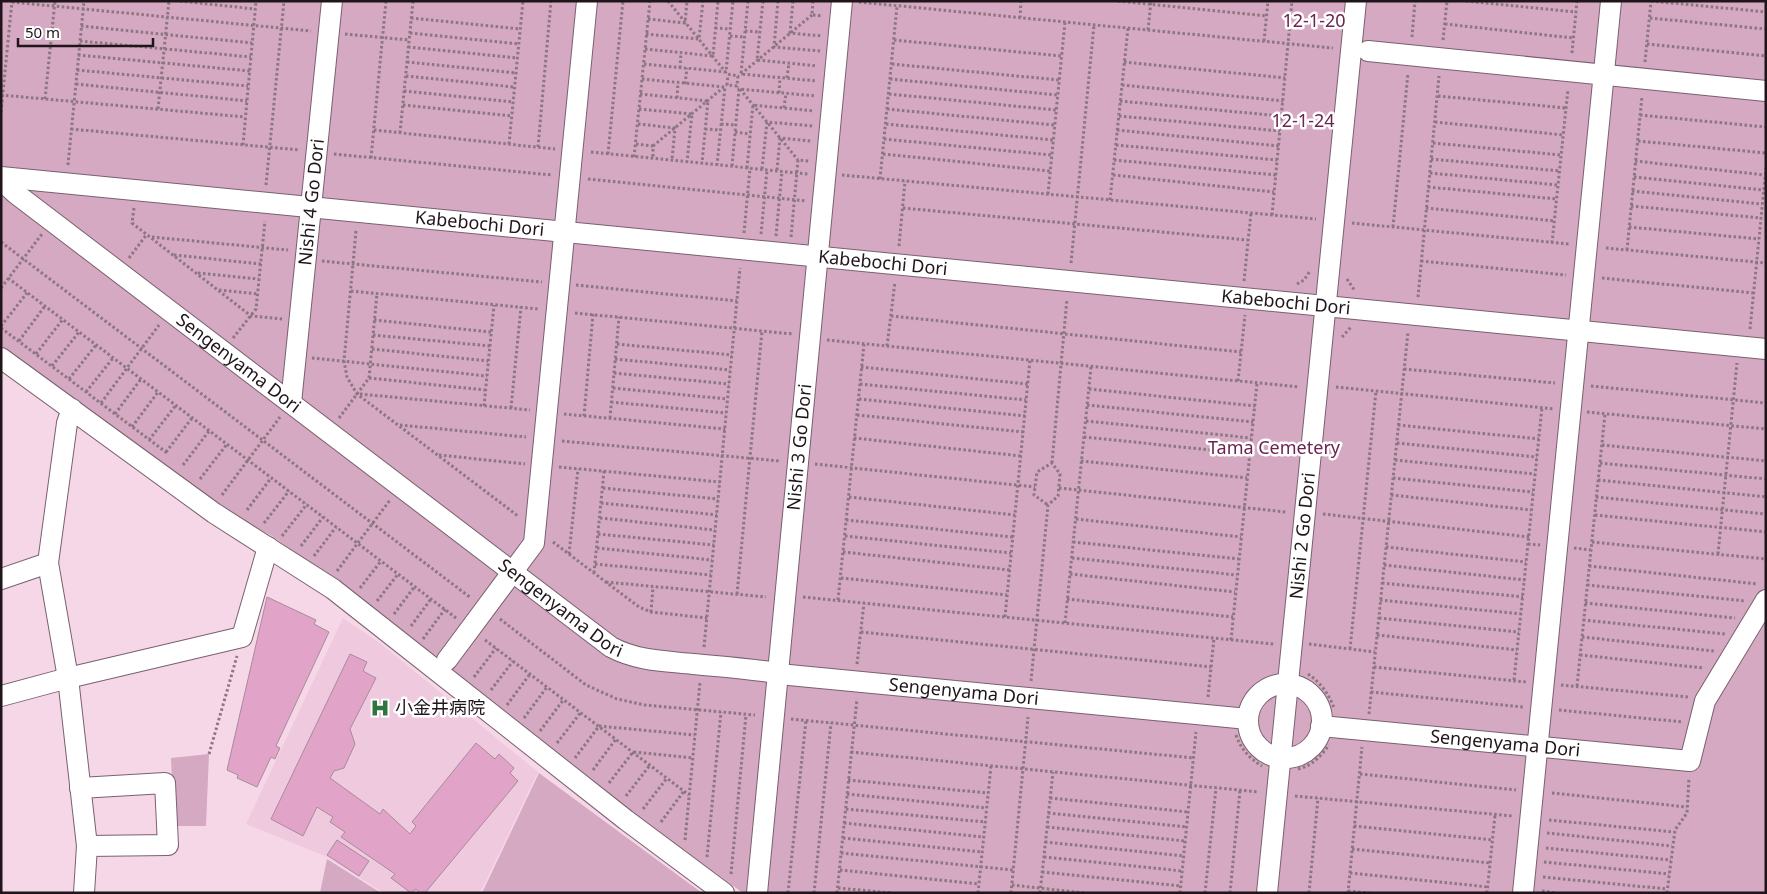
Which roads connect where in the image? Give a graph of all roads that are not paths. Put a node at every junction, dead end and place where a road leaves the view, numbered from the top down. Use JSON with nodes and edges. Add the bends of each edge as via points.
{"nodes":[{"id":1,"x":332,"y":1,"type":"edge"},
{"id":2,"x":587,"y":1,"type":"edge"},
{"id":3,"x":1356,"y":1,"type":"edge"},
{"id":4,"x":1611,"y":1,"type":"edge"},
{"id":5,"x":850,"y":2,"type":"edge"},
{"id":6,"x":1368,"y":51,"type":"dead end"},
{"id":7,"x":1604,"y":75,"type":"junction"},
{"id":8,"x":1766,"y":91,"type":"edge"},
{"id":9,"x":1,"y":179,"type":"edge"},
{"id":10,"x":311,"y":206,"type":"junction"},
{"id":11,"x":564,"y":232,"type":"junction"},
{"id":12,"x":818,"y":256,"type":"junction"},
{"id":13,"x":1325,"y":306,"type":"junction"},
{"id":14,"x":1578,"y":331,"type":"junction"},
{"id":15,"x":1766,"y":349,"type":"edge"},
{"id":16,"x":1,"y":358,"type":"edge"},
{"id":17,"x":288,"y":408,"type":"junction"},
{"id":18,"x":72,"y":409,"type":"junction"},
{"id":19,"x":275,"y":541,"type":"junction"},
{"id":20,"x":48,"y":563,"type":"junction"},
{"id":21,"x":512,"y":572,"type":"junction"},
{"id":22,"x":1,"y":579,"type":"edge"},
{"id":23,"x":1761,"y":595,"type":"edge"},
{"id":24,"x":447,"y":660,"type":"dead end"},
{"id":25,"x":778,"y":673,"type":"junction"},
{"id":26,"x":68,"y":678,"type":"junction"},
{"id":27,"x":1287,"y":684,"type":"junction"},
{"id":28,"x":1,"y":696,"type":"edge"},
{"id":29,"x":1248,"y":719,"type":"junction"},
{"id":30,"x":1321,"y":726,"type":"junction"},
{"id":31,"x":1537,"y":747,"type":"junction"},
{"id":32,"x":1280,"y":758,"type":"junction"},
{"id":33,"x":80,"y":788,"type":"junction"},
{"id":34,"x":87,"y":846,"type":"junction"},
{"id":35,"x":1527,"y":854,"type":"edge"},
{"id":36,"x":84,"y":893,"type":"edge"},
{"id":37,"x":724,"y":893,"type":"edge"},
{"id":38,"x":757,"y":893,"type":"edge"},
{"id":39,"x":1267,"y":893,"type":"edge"}],
"edges":[{"from":1,"to":10,"type":"street","name":"Nishi 4 Go Dori","via":[[323,153]]},
{"from":2,"to":11,"type":"street"},
{"from":3,"to":13,"type":"street","name":"Nishi 2 Go Dori"},
{"from":4,"to":7,"type":"street"},
{"from":5,"to":12,"type":"street","name":"Nishi 3 Go Dori"},
{"from":6,"to":7,"type":"street"},
{"from":7,"to":8,"type":"street"},
{"from":7,"to":14,"type":"street"},
{"from":9,"to":10,"type":"street","name":"Kabebochi Dori"},
{"from":9,"to":17,"type":"street","name":"Sengenyama Dori"},
{"from":10,"to":11,"type":"street","name":"Kabebochi Dori"},
{"from":10,"to":17,"type":"street","name":"Nishi 4 Go Dori"},
{"from":11,"to":12,"type":"street","name":"Kabebochi Dori"},
{"from":11,"to":21,"type":"street","via":[[534,543]]},
{"from":12,"to":13,"type":"street","name":"Kabebochi Dori"},
{"from":12,"to":25,"type":"street","name":"Nishi 3 Go Dori"},
{"from":13,"to":14,"type":"street","name":"Kabebochi Dori"},
{"from":13,"to":27,"type":"street","name":"Nishi 2 Go Dori"},
{"from":14,"to":15,"type":"street","name":"Kabebochi Dori"},
{"from":14,"to":31,"type":"street"},
{"from":16,"to":18,"type":"street"},
{"from":17,"to":21,"type":"street","name":"Sengenyama Dori"},
{"from":18,"to":19,"type":"street","via":[[214,513]]},
{"from":18,"to":20,"type":"street","via":[[67,423]]},
{"from":19,"to":26,"type":"street","via":[[242,637]]},
{"from":19,"to":37,"type":"street","via":[[626,820]]},
{"from":20,"to":22,"type":"street"},
{"from":20,"to":26,"type":"street"},
{"from":21,"to":24,"type":"street"},
{"from":21,"to":25,"type":"street","name":"Sengenyama Dori","via":[[611,647],[631,656]]},
{"from":23,"to":31,"type":"street","name":"Sengenyama Dori","via":[[1706,700],[1690,761]]},
{"from":25,"to":29,"type":"street","name":"Sengenyama Dori"},
{"from":25,"to":38,"type":"street","name":"Nishi 3 Go Dori"},
{"from":26,"to":28,"type":"street"},
{"from":26,"to":33,"type":"street"},
{"from":27,"to":29,"type":"street","via":[[1264,690],[1250,708]]},
{"from":27,"to":30,"type":"street","via":[[1309,694],[1321,714]]},
{"from":27,"to":32,"type":"street","name":"Nishi 2 Go Dori"},
{"from":29,"to":32,"type":"street","via":[[1253,741],[1265,752]]},
{"from":30,"to":31,"type":"street","name":"Sengenyama Dori"},
{"from":30,"to":32,"type":"street","via":[[1314,742],[1302,754]]},
{"from":31,"to":35,"type":"street"},
{"from":32,"to":39,"type":"street","name":"Nishi 2 Go Dori"},
{"from":33,"to":34,"type":"street"},
{"from":33,"to":34,"type":"street","via":[[165,783],[168,845]]},
{"from":34,"to":36,"type":"street"}]}
